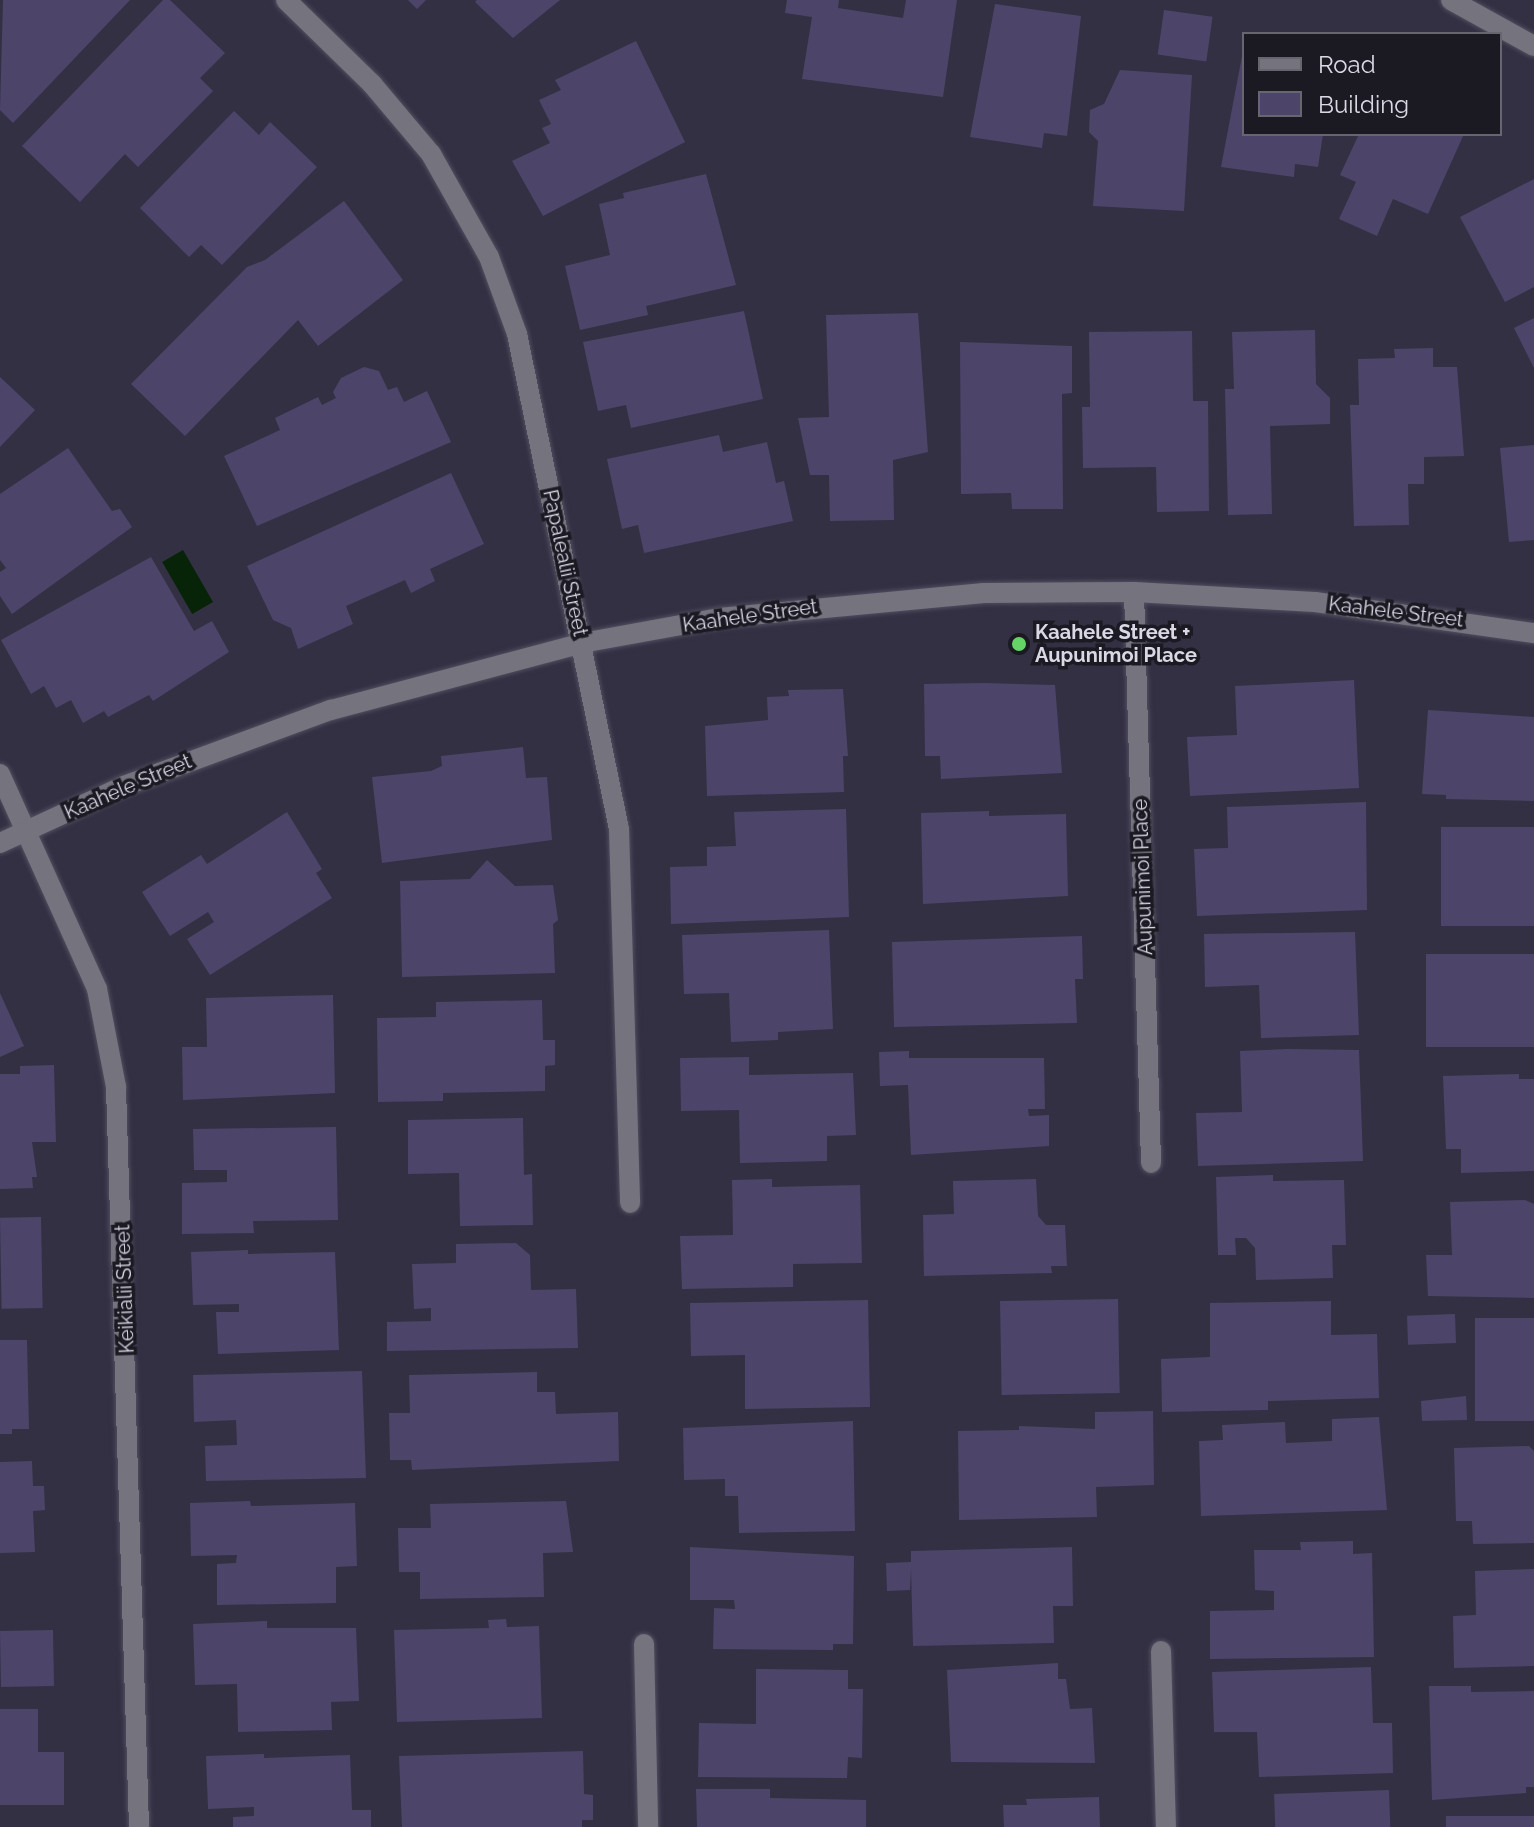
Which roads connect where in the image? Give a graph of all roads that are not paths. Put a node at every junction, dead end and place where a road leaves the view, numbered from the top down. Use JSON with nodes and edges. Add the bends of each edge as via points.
{"nodes":[{"id":1,"x":286,"y":0,"type":"edge"},
{"id":2,"x":1451,"y":0,"type":"edge"},
{"id":3,"x":1534,"y":46,"type":"edge"},
{"id":4,"x":1134,"y":592,"type":"junction"},
{"id":5,"x":1534,"y":633,"type":"edge"},
{"id":6,"x":582,"y":643,"type":"junction"},
{"id":7,"x":0,"y":774,"type":"edge"},
{"id":8,"x":27,"y":830,"type":"junction"},
{"id":9,"x":0,"y":843,"type":"edge"},
{"id":10,"x":1151,"y":1163,"type":"dead end"},
{"id":11,"x":630,"y":1203,"type":"dead end"},
{"id":12,"x":644,"y":1644,"type":"dead end"},
{"id":13,"x":1161,"y":1651,"type":"dead end"},
{"id":14,"x":139,"y":1827,"type":"edge"},
{"id":15,"x":648,"y":1827,"type":"edge"},
{"id":16,"x":1166,"y":1827,"type":"edge"}],
"edges":[{"from":1,"to":6,"type":"street","name":"Papalealii Street","via":[[405,119],[452,184],[489,257],[517,334]]},
{"from":2,"to":3,"type":"street"},
{"from":4,"to":5,"type":"street","name":"Kaahele Street","via":[[1315,602]]},
{"from":4,"to":6,"type":"street","name":"Kaahele Street","via":[[984,593],[855,603],[719,618]]},
{"from":4,"to":10,"type":"street","name":"Aupunimoi Place"},
{"from":6,"to":8,"type":"street","name":"Kaahele Street","via":[[331,710],[124,786]]},
{"from":6,"to":11,"type":"street","name":"Papalealii Street","via":[[619,829]]},
{"from":7,"to":8,"type":"street","name":"Keikialii Street"},
{"from":8,"to":9,"type":"street","name":"Kaahele Street"},
{"from":8,"to":14,"type":"street","name":"Keikialii Street","via":[[97,989],[116,1087]]},
{"from":12,"to":15,"type":"street"},
{"from":13,"to":16,"type":"street"}]}
